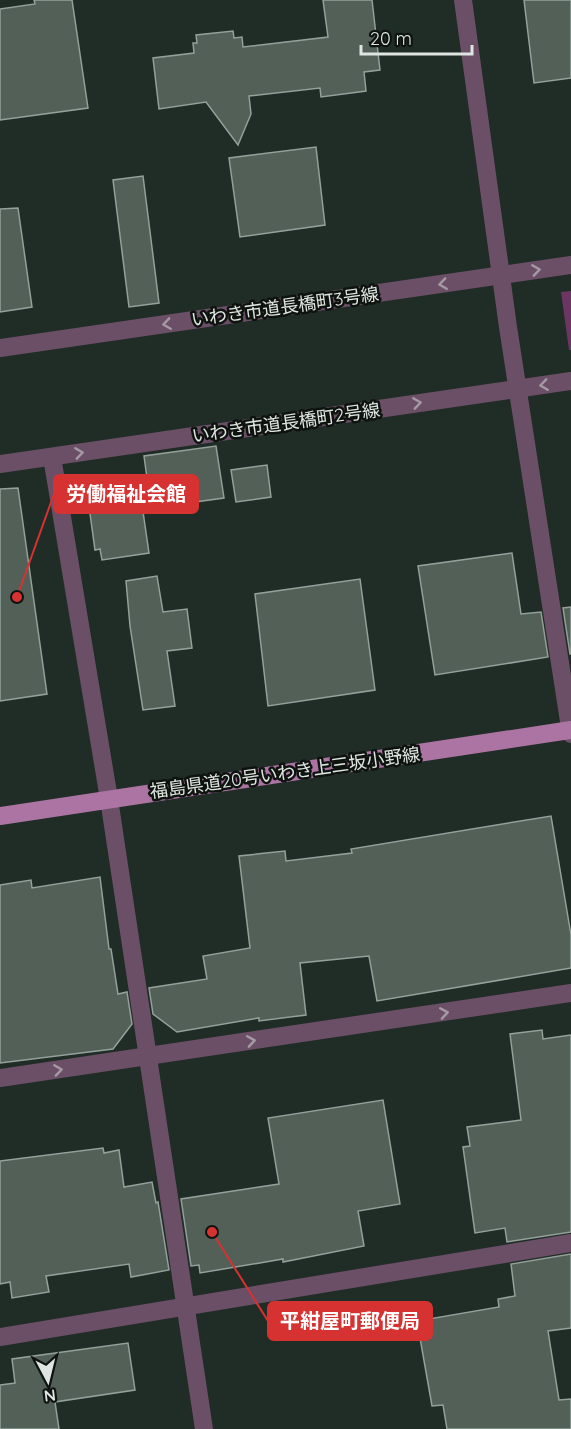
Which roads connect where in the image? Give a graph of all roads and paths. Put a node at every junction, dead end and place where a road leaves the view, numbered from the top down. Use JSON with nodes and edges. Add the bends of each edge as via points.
{"nodes":[{"id":1,"x":463,"y":0,"type":"edge"},
{"id":2,"x":571,"y":265,"type":"edge"},
{"id":3,"x":501,"y":275,"type":"junction"},
{"id":4,"x":0,"y":348,"type":"edge"},
{"id":5,"x":571,"y":381,"type":"edge"},
{"id":6,"x":518,"y":388,"type":"junction"},
{"id":7,"x":52,"y":457,"type":"junction"},
{"id":8,"x":0,"y":464,"type":"edge"},
{"id":9,"x":571,"y":731,"type":"edge"},
{"id":10,"x":109,"y":799,"type":"junction"},
{"id":11,"x":0,"y":816,"type":"edge"},
{"id":12,"x":571,"y":993,"type":"edge"},
{"id":13,"x":148,"y":1057,"type":"junction"},
{"id":14,"x":0,"y":1078,"type":"edge"},
{"id":15,"x":571,"y":1243,"type":"edge"},
{"id":16,"x":186,"y":1307,"type":"junction"},
{"id":17,"x":0,"y":1337,"type":"edge"},
{"id":18,"x":204,"y":1429,"type":"edge"}],
"edges":[{"from":1,"to":3,"type":"street"},
{"from":3,"to":2,"type":"street","name":"いわき市道長橋町3号線","one_way":true},
{"from":3,"to":4,"type":"street","name":"いわき市道長橋町3号線","one_way":true},
{"from":3,"to":6,"type":"street"},
{"from":5,"to":6,"type":"street","name":"いわき市道長橋町2号線","one_way":true},
{"from":7,"to":6,"type":"street","name":"いわき市道長橋町2号線","one_way":true},
{"from":6,"to":9,"type":"street"},
{"from":7,"to":8,"type":"street","name":"いわき市道長橋町2号線"},
{"from":7,"to":10,"type":"street"},
{"from":9,"to":10,"type":"main road","name":"福島県道20号いわき上三坂小野線"},
{"from":10,"to":11,"type":"main road","name":"福島県道20号いわき上三坂小野線"},
{"from":10,"to":13,"type":"street"},
{"from":13,"to":12,"type":"street","one_way":true},
{"from":14,"to":13,"type":"street","one_way":true},
{"from":13,"to":16,"type":"street"},
{"from":15,"to":16,"type":"street"},
{"from":16,"to":17,"type":"street"},
{"from":16,"to":18,"type":"street"}]}
